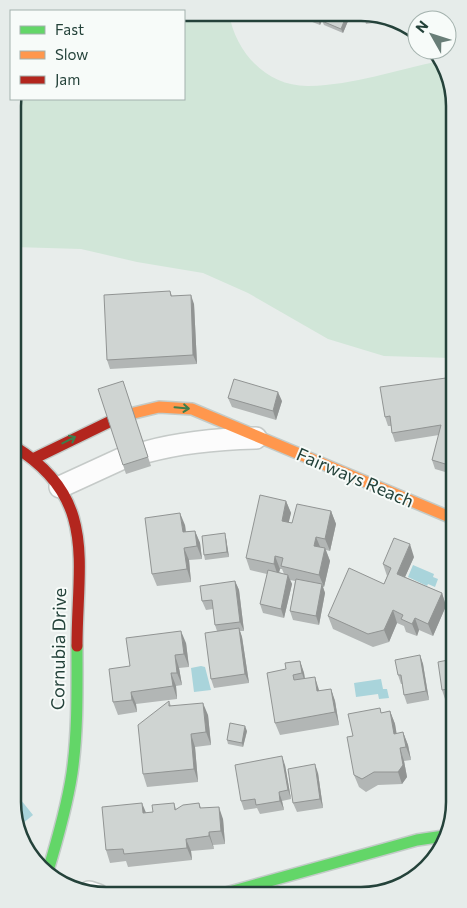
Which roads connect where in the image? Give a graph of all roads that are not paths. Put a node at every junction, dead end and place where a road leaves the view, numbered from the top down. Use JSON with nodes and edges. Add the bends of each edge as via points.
{"nodes":[{"id":1,"x":134,"y":413,"type":"edge"},
{"id":2,"x":109,"y":422,"type":"edge"},
{"id":3,"x":258,"y":438,"type":"junction"},
{"id":4,"x":21,"y":450,"type":"edge"},
{"id":5,"x":146,"y":452,"type":"edge"},
{"id":6,"x":35,"y":458,"type":"junction"},
{"id":7,"x":121,"y":459,"type":"edge"},
{"id":8,"x":60,"y":487,"type":"junction"},
{"id":9,"x":446,"y":516,"type":"edge"},
{"id":10,"x":437,"y":837,"type":"edge"},
{"id":11,"x":49,"y":865,"type":"edge"},
{"id":12,"x":248,"y":887,"type":"edge"}],
"edges":[{"from":1,"to":3,"type":"street","name":"Fairways Reach","one_way":true,"via":[[159,407],[192,409]]},
{"from":6,"to":2,"type":"street","one_way":true},
{"from":3,"to":5,"type":"street","name":"Fairways Reach","via":[[211,440]]},
{"from":3,"to":9,"type":"street","name":"Fairways Reach"},
{"from":4,"to":6,"type":"street","name":"Cornubia Drive"},
{"from":6,"to":8,"type":"street","name":"Cornubia Drive"},
{"from":7,"to":8,"type":"street"},
{"from":8,"to":11,"type":"street","name":"Cornubia Drive","via":[[70,503],[76,527],[74,757],[69,792]]},
{"from":10,"to":12,"type":"street"}]}
